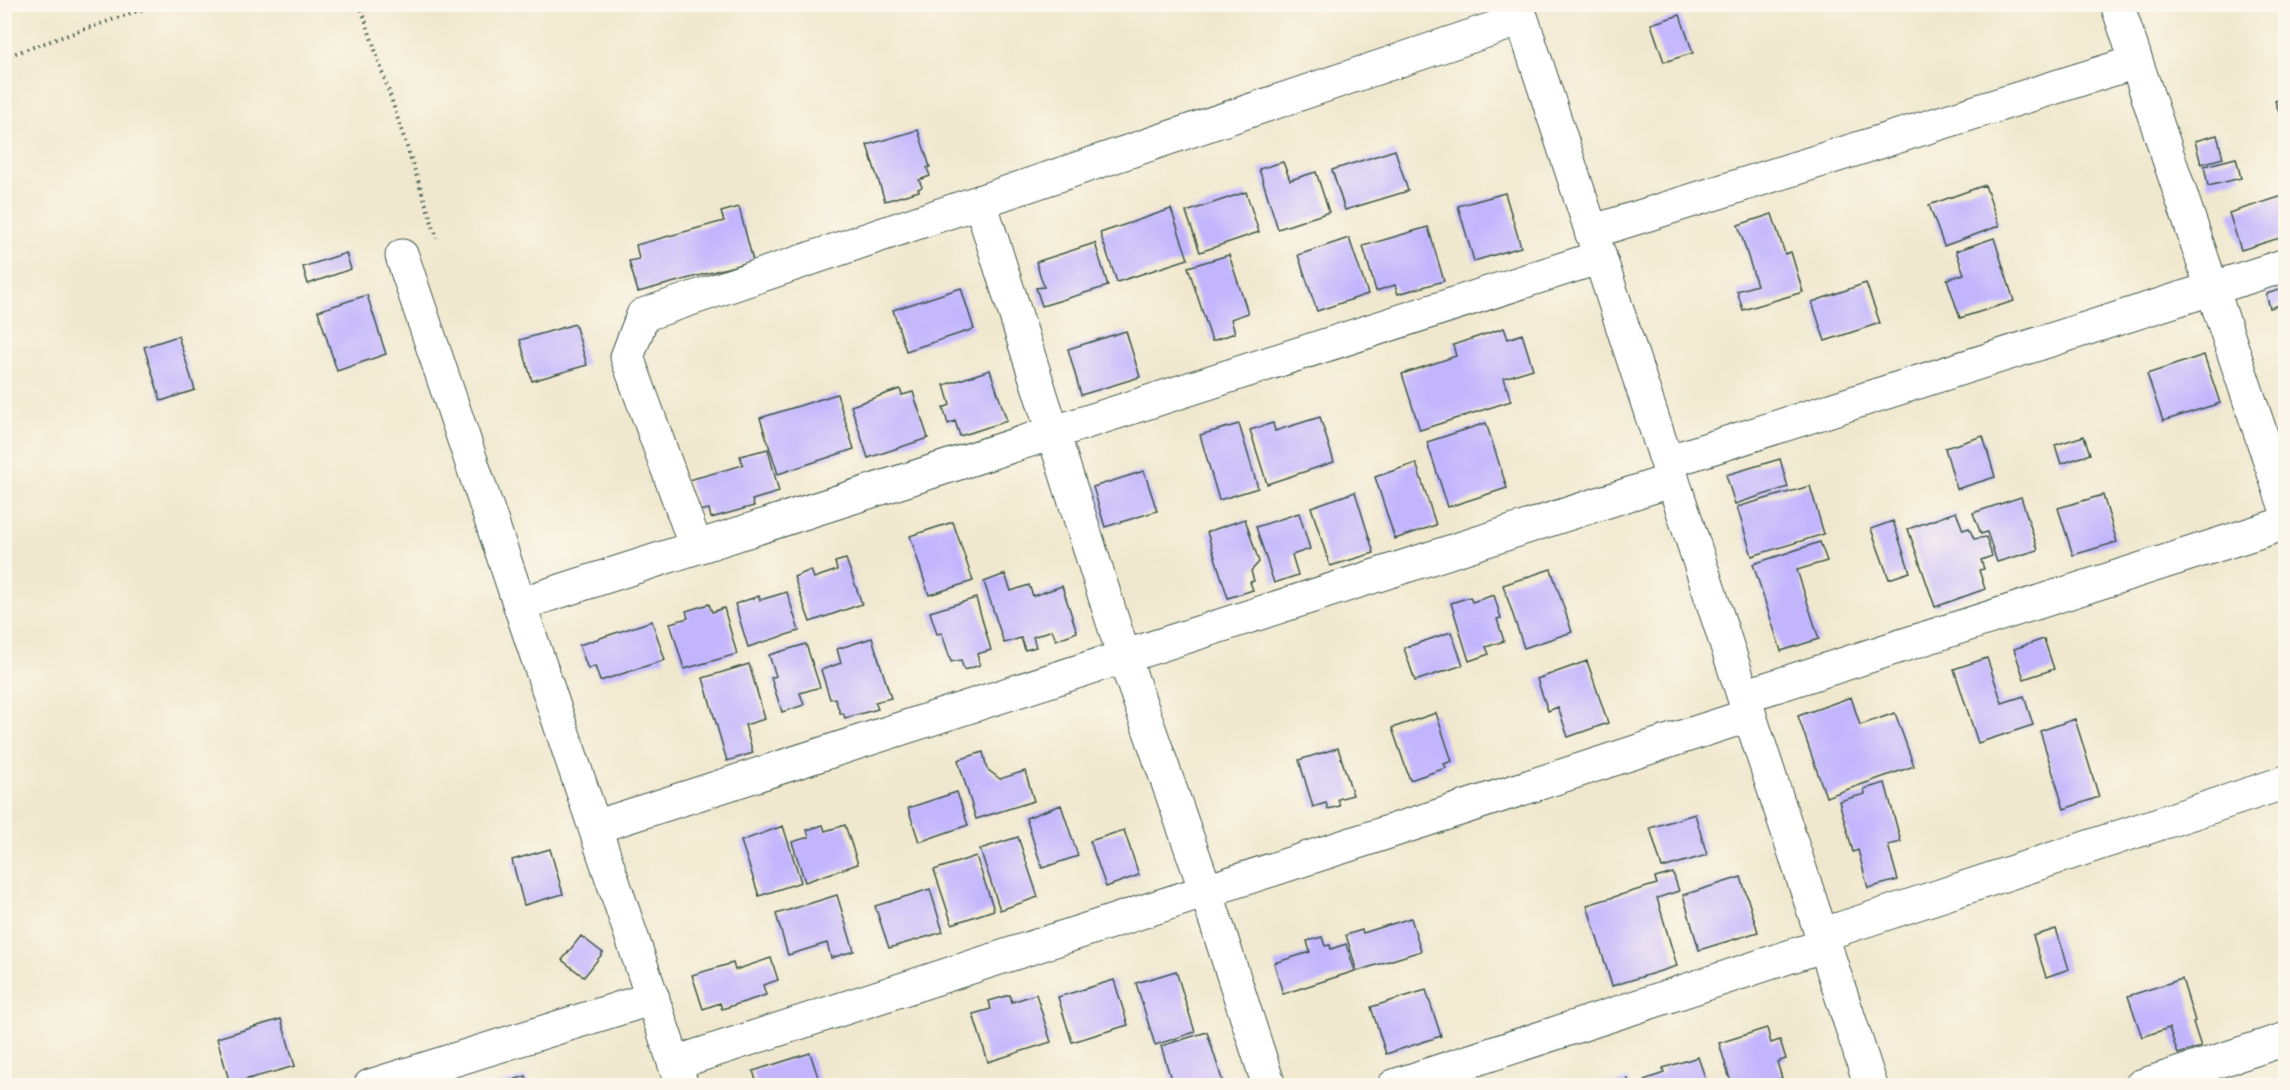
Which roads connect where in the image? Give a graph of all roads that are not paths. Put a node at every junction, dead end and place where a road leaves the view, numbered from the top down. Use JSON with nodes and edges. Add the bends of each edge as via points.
{"nodes":[{"id":1,"x":2117,"y":4,"type":"edge"},
{"id":2,"x":1520,"y":12,"type":"edge"},
{"id":3,"x":2136,"y":62,"type":"junction"},
{"id":4,"x":980,"y":202,"type":"junction"},
{"id":5,"x":1596,"y":245,"type":"junction"},
{"id":6,"x":402,"y":256,"type":"dead end"},
{"id":7,"x":2286,"y":264,"type":"edge"},
{"id":8,"x":2212,"y":288,"type":"junction"},
{"id":9,"x":1053,"y":433,"type":"junction"},
{"id":10,"x":1670,"y":471,"type":"junction"},
{"id":11,"x":2286,"y":509,"type":"edge"},
{"id":12,"x":2286,"y":523,"type":"edge"},
{"id":13,"x":696,"y":548,"type":"junction"},
{"id":14,"x":520,"y":604,"type":"junction"},
{"id":15,"x":1124,"y":657,"type":"junction"},
{"id":16,"x":1747,"y":706,"type":"junction"},
{"id":17,"x":2286,"y":782,"type":"edge"},
{"id":18,"x":595,"y":827,"type":"junction"},
{"id":19,"x":1206,"y":891,"type":"junction"},
{"id":20,"x":1823,"y":940,"type":"junction"},
{"id":21,"x":653,"y":998,"type":"junction"},
{"id":22,"x":2286,"y":1039,"type":"edge"},
{"id":23,"x":678,"y":1074,"type":"edge"},
{"id":24,"x":370,"y":1086,"type":"edge"},
{"id":25,"x":1269,"y":1086,"type":"edge"},
{"id":26,"x":1394,"y":1086,"type":"edge"},
{"id":27,"x":1871,"y":1086,"type":"edge"},
{"id":28,"x":2141,"y":1086,"type":"edge"}],
"edges":[{"from":1,"to":3,"type":"street"},
{"from":2,"to":4,"type":"street"},
{"from":2,"to":5,"type":"street"},
{"from":3,"to":5,"type":"street"},
{"from":3,"to":8,"type":"street"},
{"from":4,"to":9,"type":"street"},
{"from":4,"to":13,"type":"street","via":[[643,315],[627,357]]},
{"from":5,"to":9,"type":"street"},
{"from":5,"to":10,"type":"street"},
{"from":6,"to":14,"type":"street"},
{"from":7,"to":8,"type":"street"},
{"from":8,"to":10,"type":"street"},
{"from":8,"to":11,"type":"street"},
{"from":9,"to":13,"type":"street"},
{"from":9,"to":15,"type":"street"},
{"from":10,"to":15,"type":"street"},
{"from":10,"to":16,"type":"street"},
{"from":12,"to":16,"type":"street"},
{"from":13,"to":14,"type":"street"},
{"from":14,"to":18,"type":"street"},
{"from":15,"to":18,"type":"street"},
{"from":15,"to":19,"type":"street"},
{"from":16,"to":19,"type":"street"},
{"from":16,"to":20,"type":"street"},
{"from":17,"to":20,"type":"street"},
{"from":18,"to":21,"type":"street"},
{"from":19,"to":23,"type":"street"},
{"from":19,"to":25,"type":"street"},
{"from":20,"to":26,"type":"street"},
{"from":20,"to":27,"type":"street"},
{"from":21,"to":23,"type":"street"},
{"from":21,"to":24,"type":"street"},
{"from":22,"to":28,"type":"street"}]}
